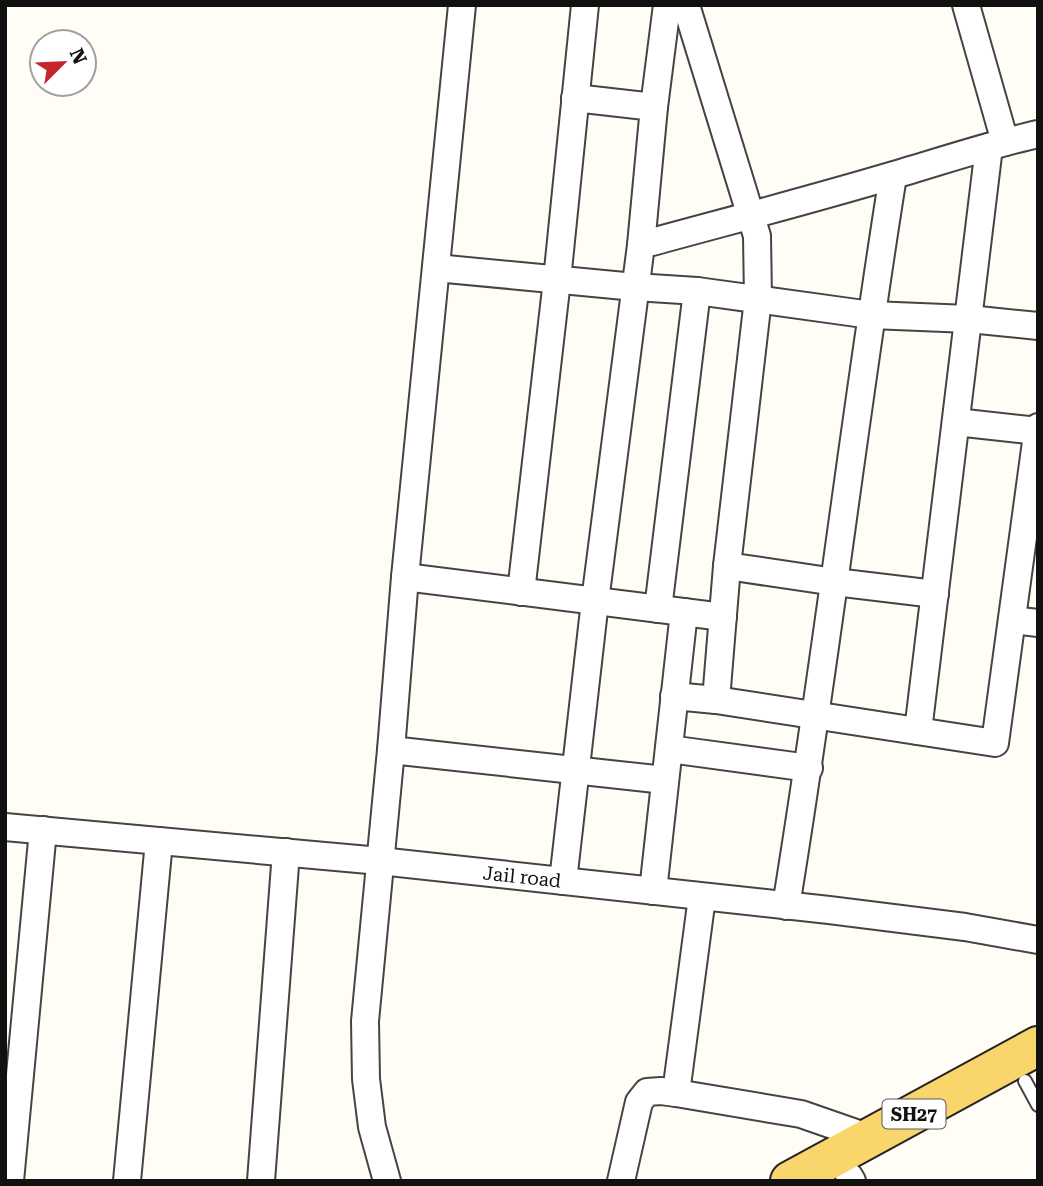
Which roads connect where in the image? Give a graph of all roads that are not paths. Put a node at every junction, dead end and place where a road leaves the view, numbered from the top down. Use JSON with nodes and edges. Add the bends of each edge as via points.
{"nodes":[{"id":1,"x":462,"y":5,"type":"edge"},
{"id":2,"x":585,"y":5,"type":"edge"},
{"id":3,"x":667,"y":5,"type":"edge"},
{"id":4,"x":686,"y":5,"type":"edge"},
{"id":5,"x":966,"y":5,"type":"edge"},
{"id":6,"x":575,"y":98,"type":"junction"},
{"id":7,"x":654,"y":107,"type":"junction"},
{"id":8,"x":1038,"y":134,"type":"edge"},
{"id":9,"x":997,"y":144,"type":"junction"},
{"id":10,"x":893,"y":176,"type":"junction"},
{"id":11,"x":751,"y":216,"type":"junction"},
{"id":12,"x":641,"y":244,"type":"junction"},
{"id":13,"x":436,"y":268,"type":"junction"},
{"id":14,"x":557,"y":280,"type":"junction"},
{"id":15,"x":635,"y":287,"type":"junction"},
{"id":16,"x":697,"y":291,"type":"junction"},
{"id":17,"x":758,"y":299,"type":"junction"},
{"id":18,"x":870,"y":315,"type":"junction"},
{"id":19,"x":969,"y":319,"type":"junction"},
{"id":20,"x":1038,"y":326,"type":"edge"},
{"id":21,"x":956,"y":422,"type":"junction"},
{"id":22,"x":1038,"y":429,"type":"edge"},
{"id":23,"x":1031,"y":530,"type":"edge"},
{"id":24,"x":727,"y":566,"type":"junction"},
{"id":25,"x":405,"y":577,"type":"junction"},
{"id":26,"x":835,"y":582,"type":"junction"},
{"id":27,"x":521,"y":592,"type":"junction"},
{"id":28,"x":935,"y":594,"type":"junction"},
{"id":29,"x":595,"y":601,"type":"junction"},
{"id":30,"x":671,"y":611,"type":"junction"},
{"id":31,"x":723,"y":617,"type":"junction"},
{"id":32,"x":1025,"y":622,"type":"edge"},
{"id":33,"x":674,"y":696,"type":"junction"},
{"id":34,"x":716,"y":700,"type":"junction"},
{"id":35,"x":816,"y":717,"type":"junction"},
{"id":36,"x":918,"y":731,"type":"junction"},
{"id":37,"x":668,"y":749,"type":"junction"},
{"id":38,"x":391,"y":750,"type":"junction"},
{"id":39,"x":809,"y":768,"type":"junction"},
{"id":40,"x":576,"y":771,"type":"junction"},
{"id":41,"x":665,"y":780,"type":"junction"},
{"id":42,"x":5,"y":827,"type":"edge"},
{"id":43,"x":43,"y":830,"type":"junction"},
{"id":44,"x":159,"y":841,"type":"junction"},
{"id":45,"x":286,"y":852,"type":"junction"},
{"id":46,"x":380,"y":861,"type":"junction"},
{"id":47,"x":563,"y":881,"type":"junction"},
{"id":48,"x":653,"y":891,"type":"junction"},
{"id":49,"x":702,"y":897,"type":"junction"},
{"id":50,"x":786,"y":906,"type":"junction"},
{"id":51,"x":1038,"y":940,"type":"edge"},
{"id":52,"x":1034,"y":1076,"type":"edge"},
{"id":53,"x":676,"y":1093,"type":"junction"},
{"id":54,"x":870,"y":1138,"type":"junction"},
{"id":55,"x":847,"y":1179,"type":"edge"},
{"id":56,"x":10,"y":1181,"type":"edge"},
{"id":57,"x":127,"y":1181,"type":"edge"},
{"id":58,"x":261,"y":1181,"type":"edge"},
{"id":59,"x":387,"y":1181,"type":"edge"},
{"id":60,"x":621,"y":1181,"type":"edge"},
{"id":61,"x":790,"y":1181,"type":"edge"}],
"edges":[{"from":1,"to":13,"type":"street"},
{"from":2,"to":6,"type":"street"},
{"from":3,"to":7,"type":"street"},
{"from":4,"to":11,"type":"street"},
{"from":5,"to":9,"type":"street"},
{"from":6,"to":7,"type":"street"},
{"from":6,"to":14,"type":"street"},
{"from":7,"to":12,"type":"street"},
{"from":8,"to":9,"type":"street"},
{"from":9,"to":10,"type":"street"},
{"from":9,"to":19,"type":"street"},
{"from":10,"to":11,"type":"street"},
{"from":10,"to":18,"type":"street"},
{"from":11,"to":12,"type":"street"},
{"from":11,"to":17,"type":"street","via":[[757,236]]},
{"from":12,"to":15,"type":"street"},
{"from":13,"to":14,"type":"street"},
{"from":13,"to":25,"type":"street"},
{"from":14,"to":15,"type":"street"},
{"from":14,"to":27,"type":"street"},
{"from":15,"to":16,"type":"street"},
{"from":15,"to":29,"type":"street"},
{"from":16,"to":17,"type":"street"},
{"from":16,"to":30,"type":"street"},
{"from":17,"to":18,"type":"street"},
{"from":17,"to":24,"type":"street"},
{"from":18,"to":19,"type":"street"},
{"from":18,"to":26,"type":"street"},
{"from":19,"to":20,"type":"street"},
{"from":19,"to":21,"type":"street"},
{"from":21,"to":22,"type":"street"},
{"from":21,"to":28,"type":"street"},
{"from":22,"to":23,"type":"street"},
{"from":23,"to":32,"type":"street"},
{"from":24,"to":26,"type":"street"},
{"from":24,"to":31,"type":"street"},
{"from":25,"to":27,"type":"street"},
{"from":25,"to":38,"type":"street"},
{"from":26,"to":28,"type":"street"},
{"from":26,"to":35,"type":"street"},
{"from":27,"to":29,"type":"street"},
{"from":28,"to":36,"type":"street"},
{"from":29,"to":30,"type":"street"},
{"from":29,"to":40,"type":"street"},
{"from":30,"to":31,"type":"street"},
{"from":30,"to":33,"type":"street"},
{"from":31,"to":34,"type":"street"},
{"from":32,"to":36,"type":"street","via":[[995,743]]},
{"from":33,"to":34,"type":"street"},
{"from":33,"to":37,"type":"street"},
{"from":34,"to":35,"type":"street"},
{"from":35,"to":36,"type":"street"},
{"from":35,"to":39,"type":"street"},
{"from":37,"to":39,"type":"street"},
{"from":37,"to":41,"type":"street"},
{"from":38,"to":40,"type":"street"},
{"from":38,"to":46,"type":"street"},
{"from":39,"to":50,"type":"street"},
{"from":40,"to":41,"type":"street"},
{"from":40,"to":47,"type":"street"},
{"from":41,"to":48,"type":"street"},
{"from":42,"to":43,"type":"street","name":"Jail road"},
{"from":43,"to":44,"type":"street","name":"Jail road"},
{"from":43,"to":56,"type":"street"},
{"from":44,"to":45,"type":"street","name":"Jail road"},
{"from":44,"to":57,"type":"street"},
{"from":45,"to":46,"type":"street","name":"Jail road"},
{"from":45,"to":58,"type":"street"},
{"from":46,"to":47,"type":"street","name":"Jail road"},
{"from":46,"to":59,"type":"street","via":[[366,1021],[366,1079],[372,1127]]},
{"from":47,"to":48,"type":"street","name":"Jail road"},
{"from":48,"to":49,"type":"street","name":"Jail road"},
{"from":49,"to":50,"type":"street","name":"Jail road"},
{"from":49,"to":53,"type":"street"},
{"from":50,"to":51,"type":"street","name":"Jail road"},
{"from":52,"to":54,"type":"main road","number":"SH27"},
{"from":52,"to":55,"type":"main road","number":"SH27"},
{"from":53,"to":54,"type":"street","via":[[801,1114]]},
{"from":53,"to":60,"type":"street","via":[[647,1092],[639,1102]]},
{"from":54,"to":61,"type":"main road","number":"SH27"}]}
